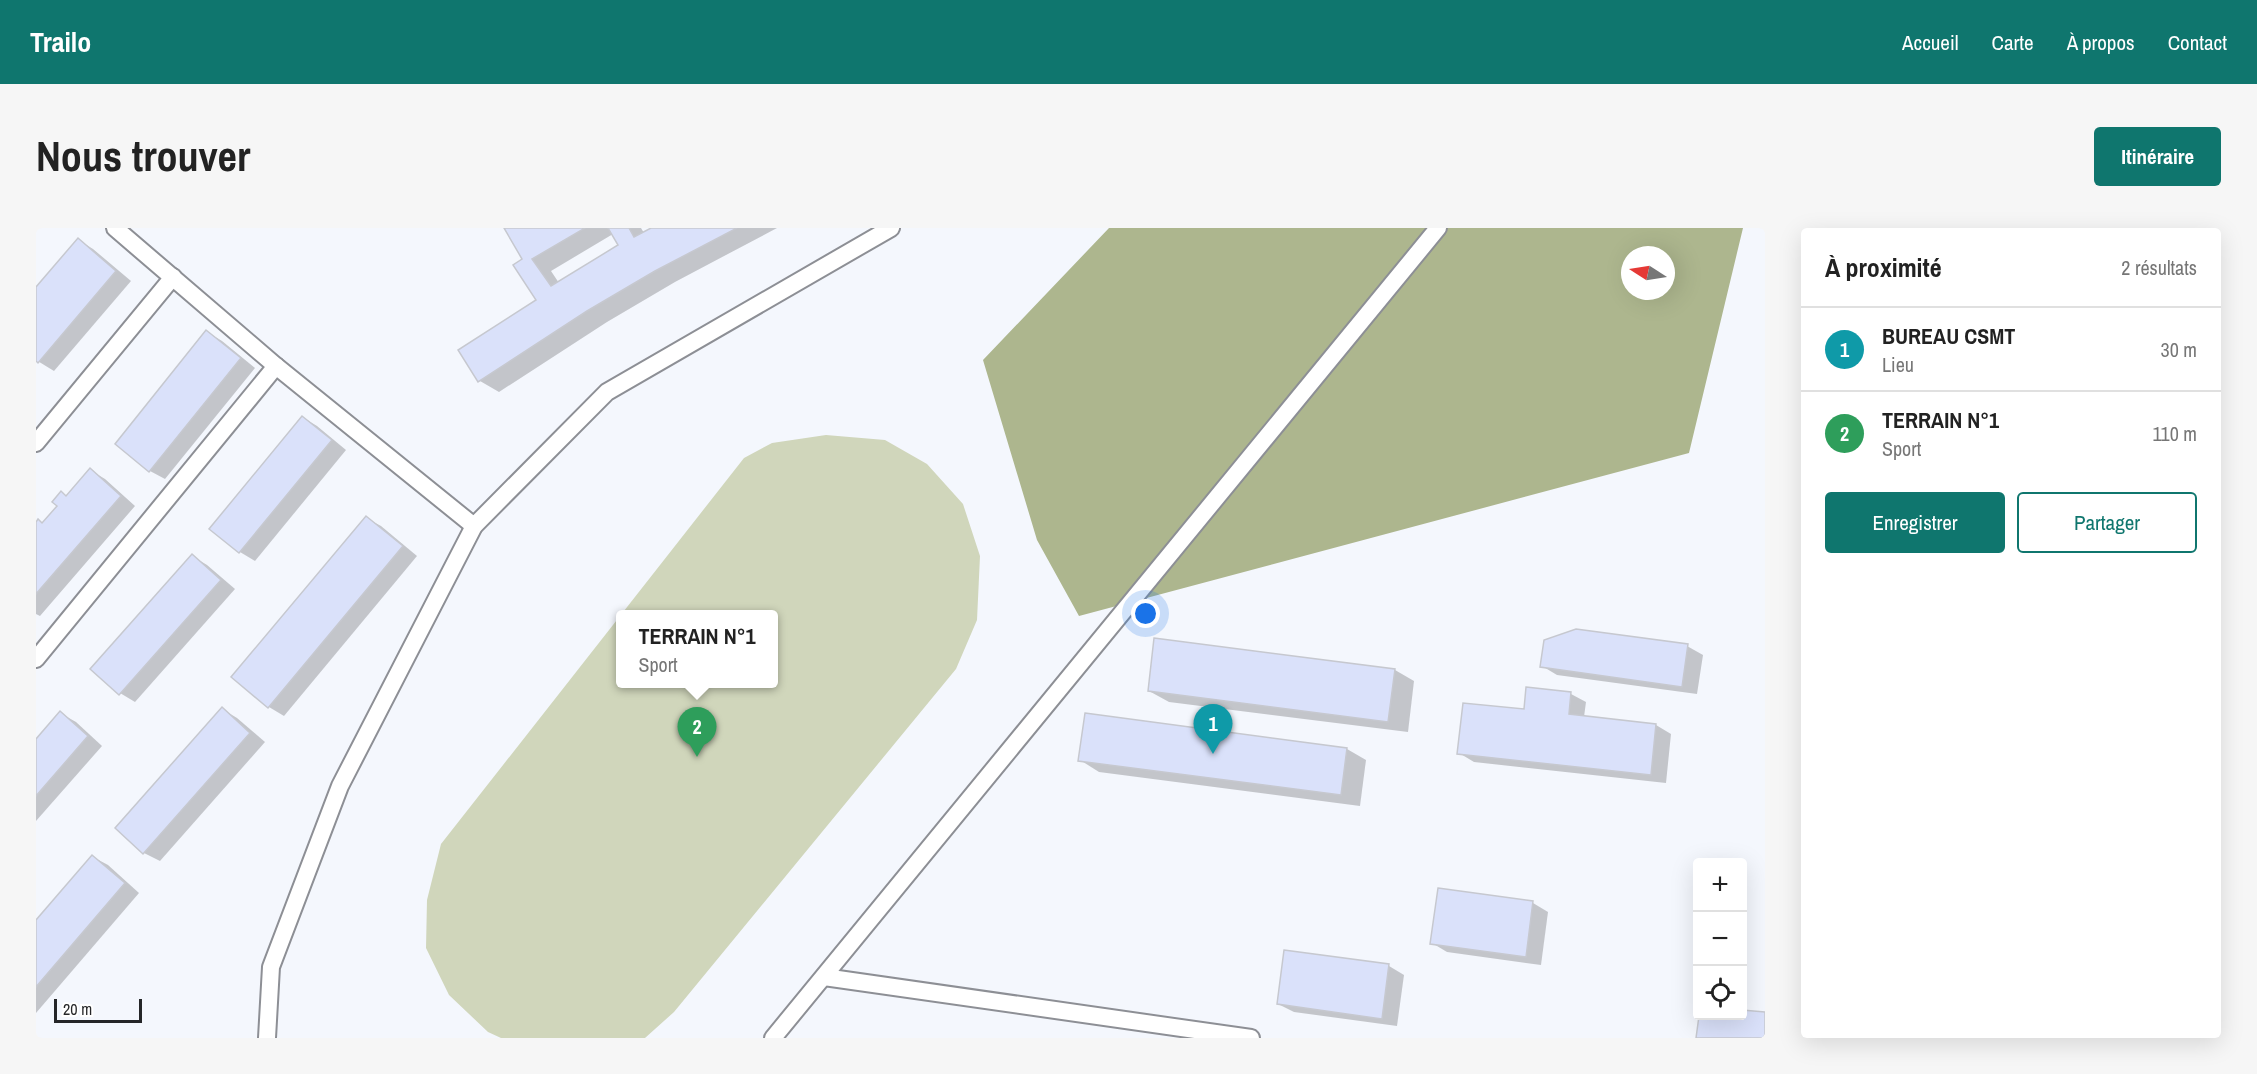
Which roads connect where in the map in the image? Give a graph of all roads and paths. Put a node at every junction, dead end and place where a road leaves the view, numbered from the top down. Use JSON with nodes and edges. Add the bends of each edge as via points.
{"nodes":[{"id":1,"x":115,"y":228,"type":"edge"},
{"id":2,"x":891,"y":228,"type":"edge"},
{"id":3,"x":1438,"y":228,"type":"edge"},
{"id":4,"x":173,"y":278,"type":"junction"},
{"id":5,"x":276,"y":366,"type":"junction"},
{"id":6,"x":36,"y":443,"type":"edge"},
{"id":7,"x":474,"y":526,"type":"junction"},
{"id":8,"x":36,"y":659,"type":"edge"},
{"id":9,"x":824,"y":977,"type":"junction"},
{"id":10,"x":267,"y":1038,"type":"edge"},
{"id":11,"x":773,"y":1038,"type":"edge"},
{"id":12,"x":1251,"y":1038,"type":"edge"}],
"edges":[{"from":1,"to":4,"type":"lane"},
{"from":2,"to":7,"type":"lane","via":[[607,392]]},
{"from":3,"to":9,"type":"lane"},
{"from":4,"to":5,"type":"lane"},
{"from":4,"to":6,"type":"lane"},
{"from":5,"to":7,"type":"lane"},
{"from":5,"to":8,"type":"lane"},
{"from":7,"to":10,"type":"lane","via":[[340,786],[271,967]]},
{"from":9,"to":11,"type":"lane"},
{"from":9,"to":12,"type":"lane"}]}
